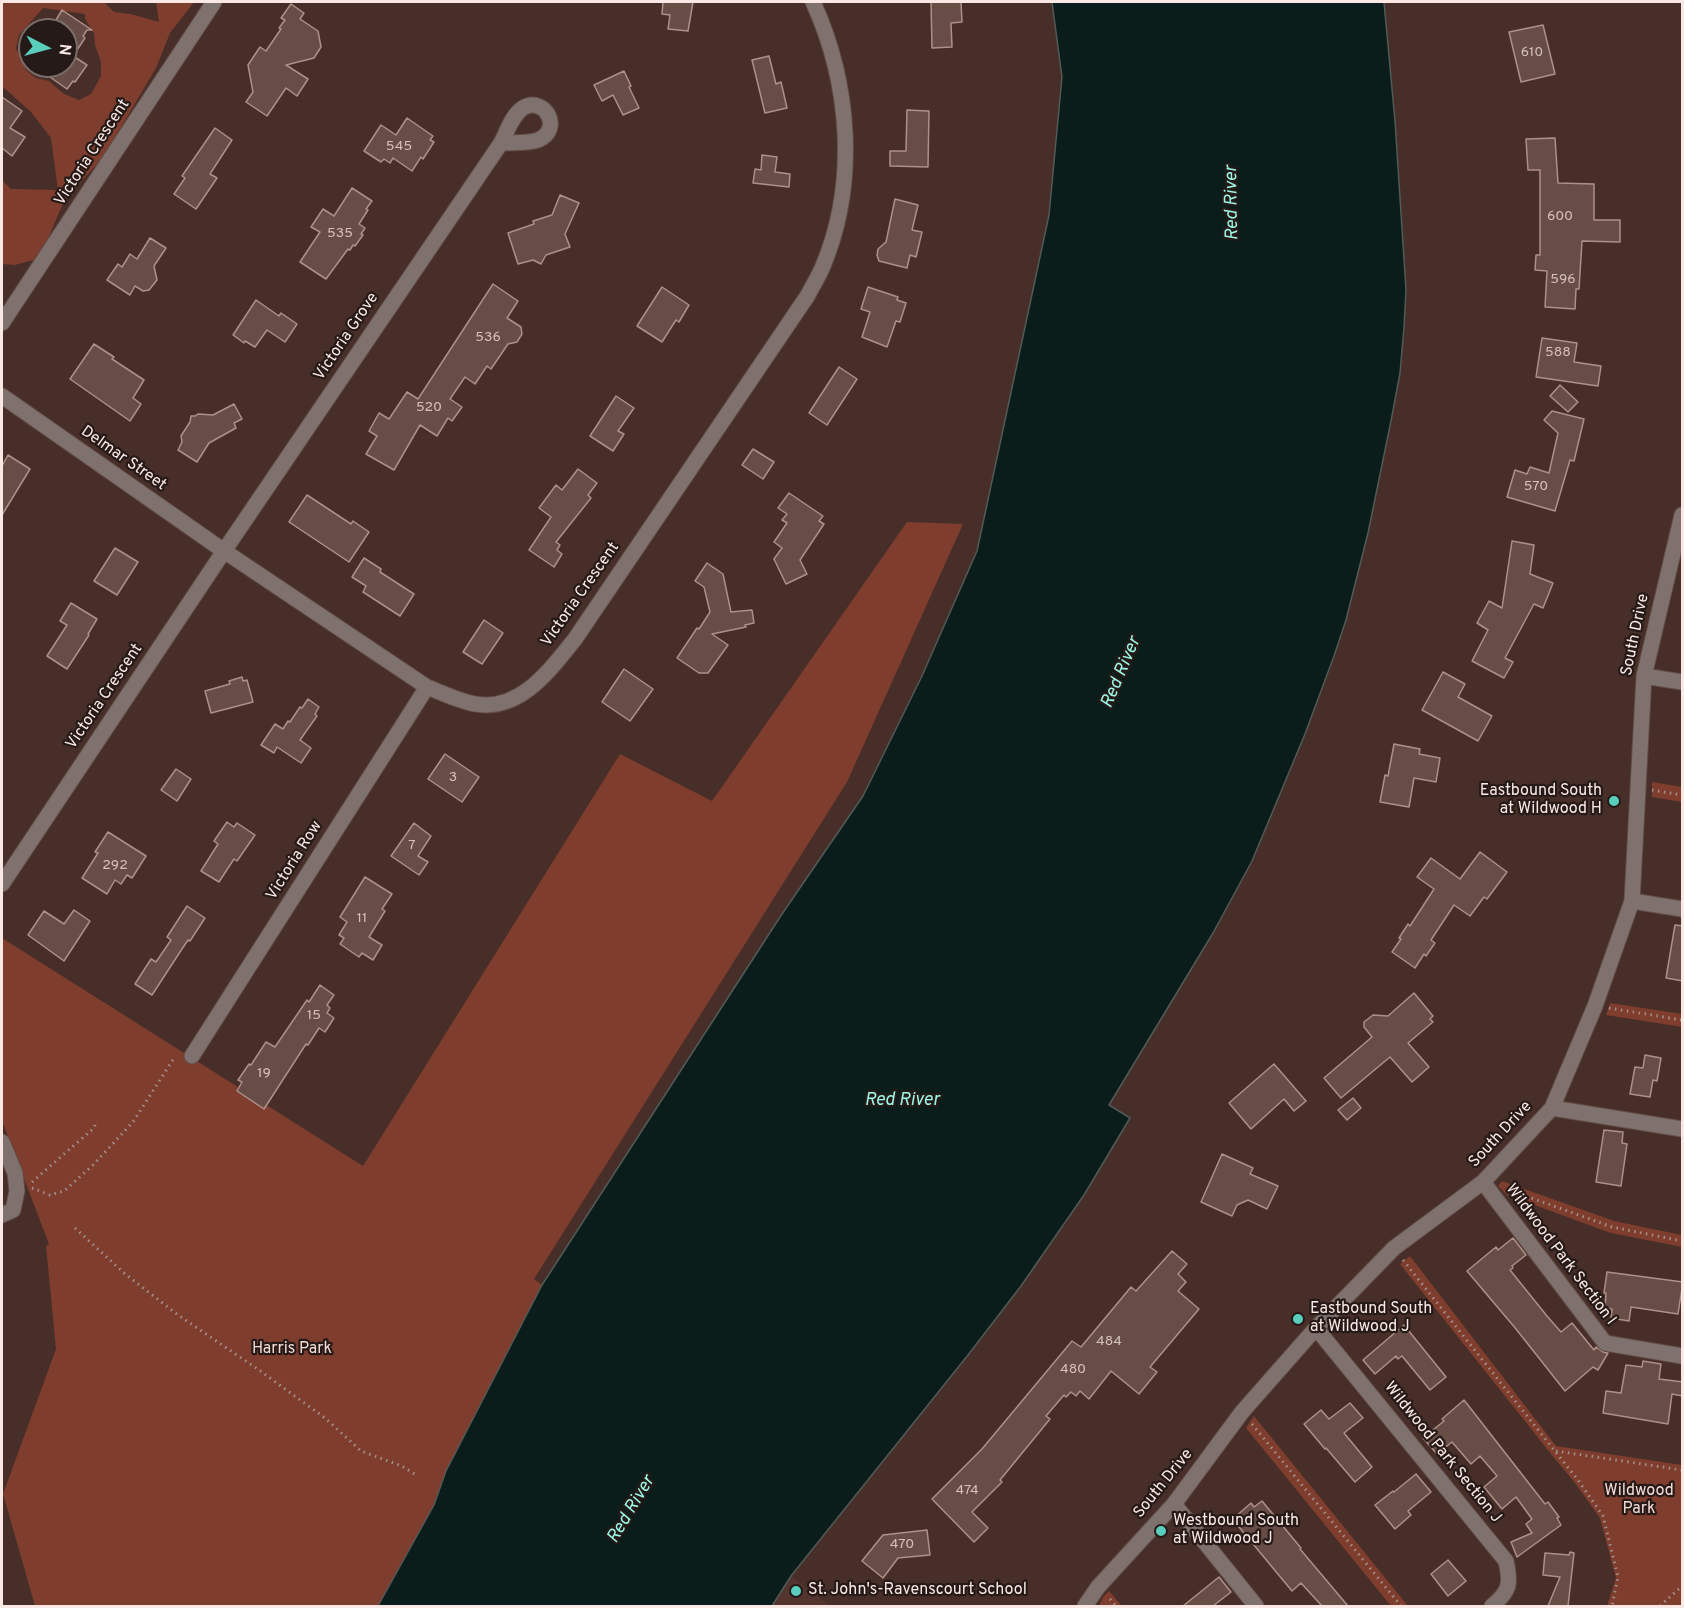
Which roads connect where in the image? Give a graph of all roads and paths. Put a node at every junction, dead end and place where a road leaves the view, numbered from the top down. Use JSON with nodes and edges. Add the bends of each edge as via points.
{"nodes":[{"id":1,"x":214,"y":2,"type":"edge"},
{"id":2,"x":813,"y":2,"type":"edge"},
{"id":3,"x":501,"y":143,"type":"dead end"},
{"id":4,"x":2,"y":323,"type":"edge"},
{"id":5,"x":2,"y":396,"type":"edge"},
{"id":6,"x":1683,"y":515,"type":"edge"},
{"id":7,"x":224,"y":551,"type":"junction"},
{"id":8,"x":1644,"y":676,"type":"junction"},
{"id":9,"x":1683,"y":682,"type":"edge"},
{"id":10,"x":427,"y":687,"type":"junction"},
{"id":11,"x":1639,"y":788,"type":"junction"},
{"id":12,"x":1683,"y":795,"type":"edge"},
{"id":13,"x":2,"y":884,"type":"edge"},
{"id":14,"x":1632,"y":902,"type":"junction"},
{"id":15,"x":1683,"y":909,"type":"edge"},
{"id":16,"x":1595,"y":1006,"type":"junction"},
{"id":17,"x":1683,"y":1020,"type":"edge"},
{"id":18,"x":192,"y":1056,"type":"joint"},
{"id":19,"x":1552,"y":1108,"type":"junction"},
{"id":20,"x":96,"y":1122,"type":"dead end"},
{"id":21,"x":1683,"y":1130,"type":"edge"},
{"id":22,"x":2,"y":1142,"type":"edge"},
{"id":23,"x":1483,"y":1182,"type":"junction"},
{"id":24,"x":1508,"y":1189,"type":"dead end"},
{"id":25,"x":2,"y":1215,"type":"edge"},
{"id":26,"x":75,"y":1228,"type":"dead end"},
{"id":27,"x":1683,"y":1240,"type":"edge"},
{"id":28,"x":1394,"y":1248,"type":"junction"},
{"id":29,"x":1316,"y":1328,"type":"junction"},
{"id":30,"x":1683,"y":1356,"type":"edge"},
{"id":31,"x":1242,"y":1412,"type":"junction"},
{"id":32,"x":1554,"y":1451,"type":"junction"},
{"id":33,"x":1683,"y":1470,"type":"edge"},
{"id":34,"x":416,"y":1475,"type":"dead end"},
{"id":35,"x":1174,"y":1504,"type":"junction"},
{"id":36,"x":1683,"y":1586,"type":"edge"},
{"id":37,"x":1085,"y":1606,"type":"edge"},
{"id":38,"x":1256,"y":1606,"type":"edge"},
{"id":39,"x":1401,"y":1606,"type":"edge"},
{"id":40,"x":1492,"y":1606,"type":"edge"},
{"id":41,"x":1612,"y":1606,"type":"edge"},
{"id":42,"x":1660,"y":1606,"type":"edge"}],
"edges":[{"from":1,"to":4,"type":"street","name":"Victoria Crescent"},
{"from":2,"to":10,"type":"street","name":"Victoria Crescent","via":[[837,72],[845,155],[844,183],[832,241],[808,295],[575,639],[549,670],[532,687],[494,705],[457,700]]},
{"from":3,"to":7,"type":"street","name":"Victoria Grove"},
{"from":5,"to":7,"type":"street","name":"Delmar Street"},
{"from":6,"to":8,"type":"street","name":"South Drive"},
{"from":7,"to":10,"type":"street","name":"Victoria Crescent"},
{"from":7,"to":13,"type":"street","name":"Victoria Crescent"},
{"from":8,"to":9,"type":"street"},
{"from":8,"to":11,"type":"street","name":"South Drive"},
{"from":10,"to":18,"type":"street","name":"Victoria Row"},
{"from":11,"to":12,"type":"path"},
{"from":11,"to":14,"type":"street","name":"South Drive"},
{"from":14,"to":15,"type":"street"},
{"from":14,"to":16,"type":"street","name":"South Drive"},
{"from":16,"to":17,"type":"path"},
{"from":16,"to":19,"type":"street","name":"South Drive"},
{"from":18,"to":20,"type":"path","via":[[174,1058],[133,1122],[64,1191],[50,1195],[28,1186]]},
{"from":19,"to":21,"type":"street"},
{"from":19,"to":23,"type":"street","name":"South Drive"},
{"from":22,"to":25,"type":"street","via":[[15,1173],[17,1191],[13,1210]]},
{"from":23,"to":28,"type":"street","name":"South Drive"},
{"from":23,"to":30,"type":"street","name":"Wildwood Park Section I","via":[[1605,1344]]},
{"from":24,"to":27,"type":"path","via":[[1612,1227]]},
{"from":26,"to":34,"type":"path","via":[[178,1315],[325,1418],[361,1451]]},
{"from":28,"to":29,"type":"street","name":"South Drive"},
{"from":28,"to":32,"type":"path"},
{"from":29,"to":31,"type":"street","name":"South Drive"},
{"from":29,"to":40,"type":"street","name":"Wildwood Park Section J","via":[[1506,1561],[1509,1577],[1505,1595]]},
{"from":31,"to":35,"type":"street","name":"South Drive"},
{"from":31,"to":39,"type":"path"},
{"from":32,"to":33,"type":"path"},
{"from":32,"to":41,"type":"path","via":[[1603,1516],[1618,1577]]},
{"from":35,"to":37,"type":"street","name":"South Drive"},
{"from":35,"to":38,"type":"street"},
{"from":36,"to":42,"type":"path"}]}
